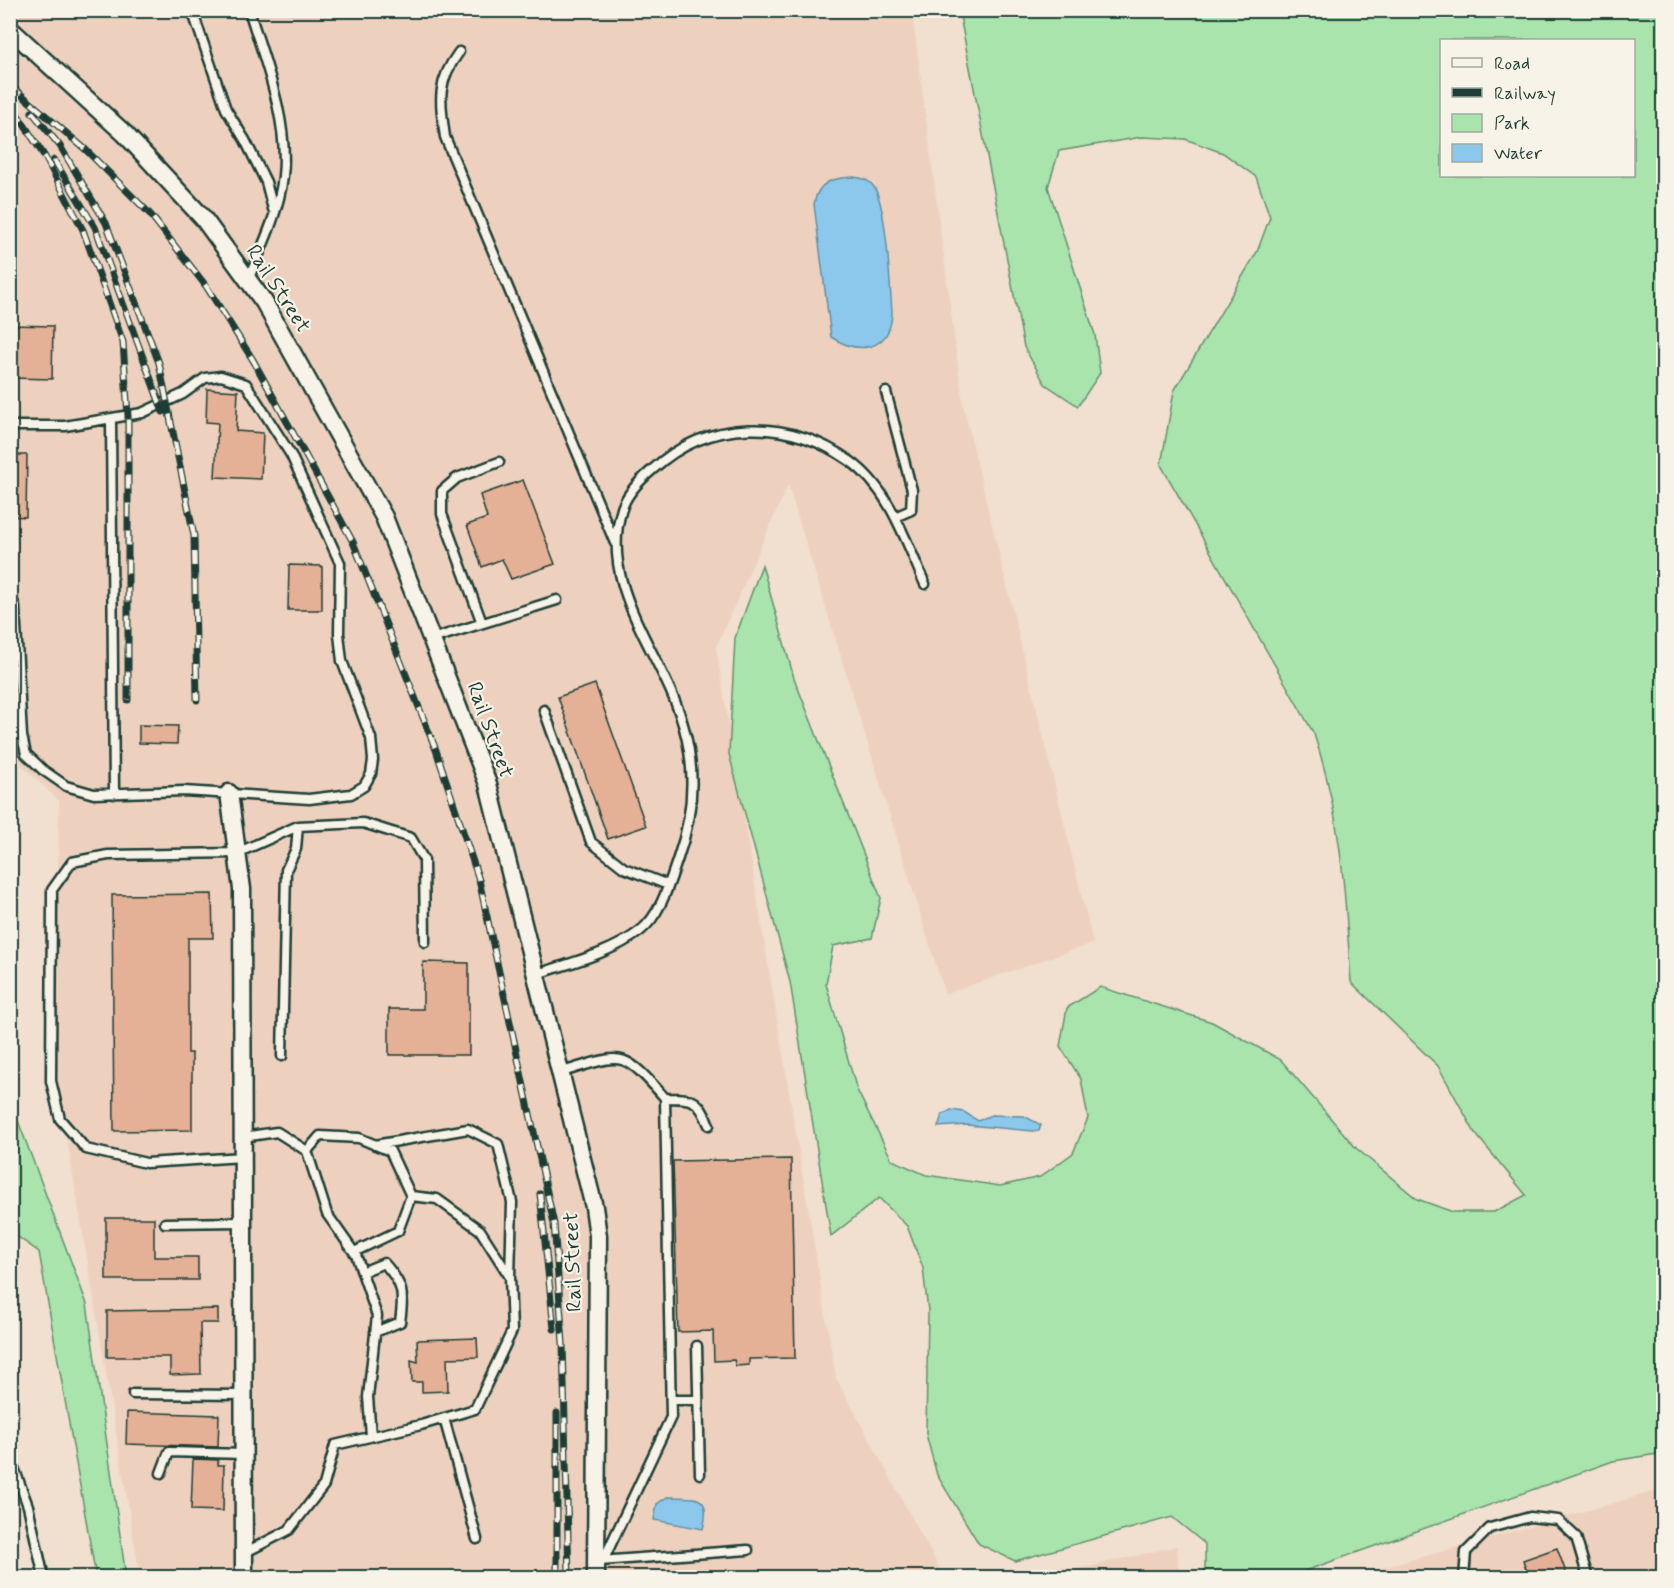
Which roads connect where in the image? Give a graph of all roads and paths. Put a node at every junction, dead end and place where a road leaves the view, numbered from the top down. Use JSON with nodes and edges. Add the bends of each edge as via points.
{"nodes":[{"id":1,"x":192,"y":10,"type":"edge"},
{"id":2,"x":249,"y":10,"type":"edge"},
{"id":3,"x":10,"y":29,"type":"edge"},
{"id":4,"x":459,"y":52,"type":"dead end"},
{"id":5,"x":274,"y":213,"type":"junction"},
{"id":6,"x":248,"y":281,"type":"junction"},
{"id":7,"x":886,"y":392,"type":"dead end"},
{"id":8,"x":111,"y":420,"type":"junction"},
{"id":9,"x":10,"y":423,"type":"edge"},
{"id":10,"x":499,"y":462,"type":"dead end"},
{"id":11,"x":894,"y":517,"type":"junction"},
{"id":12,"x":615,"y":543,"type":"junction"},
{"id":13,"x":925,"y":584,"type":"dead end"},
{"id":14,"x":10,"y":594,"type":"edge"},
{"id":15,"x":557,"y":600,"type":"dead end"},
{"id":16,"x":482,"y":623,"type":"junction"},
{"id":17,"x":432,"y":639,"type":"junction"},
{"id":18,"x":544,"y":710,"type":"dead end"},
{"id":19,"x":229,"y":793,"type":"junction"},
{"id":20,"x":114,"y":794,"type":"junction"},
{"id":21,"x":298,"y":826,"type":"junction"},
{"id":22,"x":237,"y":853,"type":"junction"},
{"id":23,"x":668,"y":885,"type":"junction"},
{"id":24,"x":425,"y":942,"type":"dead end"},
{"id":25,"x":537,"y":974,"type":"junction"},
{"id":26,"x":282,"y":1056,"type":"dead end"},
{"id":27,"x":562,"y":1072,"type":"junction"},
{"id":28,"x":665,"y":1098,"type":"junction"},
{"id":29,"x":709,"y":1125,"type":"dead end"},
{"id":30,"x":243,"y":1137,"type":"junction"},
{"id":31,"x":375,"y":1144,"type":"junction"},
{"id":32,"x":307,"y":1151,"type":"junction"},
{"id":33,"x":243,"y":1156,"type":"junction"},
{"id":34,"x":411,"y":1196,"type":"junction"},
{"id":35,"x":243,"y":1222,"type":"junction"},
{"id":36,"x":165,"y":1223,"type":"dead end"},
{"id":37,"x":354,"y":1252,"type":"junction"},
{"id":38,"x":362,"y":1272,"type":"junction"},
{"id":39,"x":510,"y":1277,"type":"junction"},
{"id":40,"x":375,"y":1332,"type":"junction"},
{"id":41,"x":697,"y":1346,"type":"dead end"},
{"id":42,"x":133,"y":1394,"type":"dead end"},
{"id":43,"x":244,"y":1395,"type":"junction"},
{"id":44,"x":671,"y":1400,"type":"junction"},
{"id":45,"x":698,"y":1400,"type":"junction"},
{"id":46,"x":444,"y":1418,"type":"junction"},
{"id":47,"x":371,"y":1436,"type":"junction"},
{"id":48,"x":244,"y":1454,"type":"junction"},
{"id":49,"x":10,"y":1457,"type":"edge"},
{"id":50,"x":161,"y":1473,"type":"dead end"},
{"id":51,"x":700,"y":1474,"type":"dead end"},
{"id":52,"x":477,"y":1539,"type":"dead end"},
{"id":53,"x":748,"y":1550,"type":"dead end"},
{"id":54,"x":244,"y":1553,"type":"junction"},
{"id":55,"x":599,"y":1567,"type":"edge"},
{"id":56,"x":246,"y":1577,"type":"edge"},
{"id":57,"x":44,"y":1578,"type":"edge"},
{"id":58,"x":1464,"y":1578,"type":"edge"},
{"id":59,"x":1588,"y":1578,"type":"edge"}],
"edges":[{"from":1,"to":5,"type":"lane","via":[[226,109],[266,182]]},
{"from":2,"to":5,"type":"lane","via":[[282,132],[283,176]]},
{"from":3,"to":6,"type":"street","name":"Rail Street","via":[[125,134],[203,218]]},
{"from":4,"to":12,"type":"lane","via":[[445,70],[439,97],[445,137]]},
{"from":5,"to":6,"type":"lane"},
{"from":6,"to":17,"type":"street","name":"Rail Street","via":[[264,302],[384,517]]},
{"from":7,"to":11,"type":"lane","via":[[913,503],[911,510]]},
{"from":8,"to":9,"type":"lane","via":[[65,426]]},
{"from":8,"to":19,"type":"lane","via":[[142,413],[183,394],[206,378],[221,376],[246,384],[291,455],[340,563],[342,661],[371,738],[370,774],[364,786],[351,794],[330,798]]},
{"from":8,"to":20,"type":"lane"},
{"from":10,"to":16,"type":"lane","via":[[457,478],[442,491],[442,514]]},
{"from":11,"to":12,"type":"lane","via":[[880,490],[850,461],[819,444],[754,428],[720,431],[684,445],[636,484],[621,510]]},
{"from":11,"to":13,"type":"lane"},
{"from":12,"to":23,"type":"lane","via":[[629,603],[670,690],[684,728],[691,767],[691,809]]},
{"from":14,"to":20,"type":"lane","via":[[15,607],[26,754],[66,786],[94,794]]},
{"from":15,"to":16,"type":"lane"},
{"from":16,"to":17,"type":"lane"},
{"from":17,"to":25,"type":"street","name":"Rail Street","via":[[488,784]]},
{"from":18,"to":23,"type":"lane","via":[[591,842],[624,868]]},
{"from":19,"to":20,"type":"lane"},
{"from":19,"to":22,"type":"street"},
{"from":21,"to":22,"type":"lane"},
{"from":21,"to":24,"type":"lane","via":[[363,823],[411,838],[424,860]]},
{"from":21,"to":26,"type":"lane","via":[[296,849],[286,870]]},
{"from":22,"to":30,"type":"street","via":[[242,889]]},
{"from":22,"to":33,"type":"lane","via":[[108,855],[72,862],[52,890],[51,1081],[60,1119],[86,1149],[146,1163]]},
{"from":23,"to":25,"type":"lane","via":[[641,930],[593,955]]},
{"from":25,"to":27,"type":"street","name":"Rail Street"},
{"from":27,"to":28,"type":"lane","via":[[613,1056],[637,1066]]},
{"from":27,"to":55,"type":"street","name":"Rail Street","via":[[598,1236]]},
{"from":28,"to":29,"type":"lane","via":[[695,1101]]},
{"from":28,"to":44,"type":"lane"},
{"from":30,"to":32,"type":"lane","via":[[277,1132]]},
{"from":30,"to":33,"type":"street"},
{"from":31,"to":32,"type":"lane","via":[[359,1138],[320,1136]]},
{"from":31,"to":34,"type":"lane","via":[[390,1151]]},
{"from":31,"to":39,"type":"lane","via":[[468,1129],[498,1144],[512,1202]]},
{"from":32,"to":37,"type":"lane","via":[[327,1214]]},
{"from":33,"to":35,"type":"street"},
{"from":34,"to":37,"type":"lane","via":[[398,1231]]},
{"from":34,"to":39,"type":"lane","via":[[437,1199],[480,1230]]},
{"from":35,"to":36,"type":"lane"},
{"from":35,"to":43,"type":"street"},
{"from":37,"to":38,"type":"lane"},
{"from":38,"to":40,"type":"lane","via":[[377,1316]]},
{"from":38,"to":40,"type":"lane","via":[[384,1263],[398,1277],[404,1296],[400,1322]]},
{"from":39,"to":46,"type":"lane","via":[[512,1331],[475,1409]]},
{"from":40,"to":47,"type":"lane","via":[[368,1397]]},
{"from":41,"to":45,"type":"lane"},
{"from":42,"to":43,"type":"lane"},
{"from":43,"to":48,"type":"street"},
{"from":44,"to":45,"type":"lane"},
{"from":44,"to":55,"type":"lane","via":[[671,1417]]},
{"from":45,"to":51,"type":"lane"},
{"from":46,"to":47,"type":"lane"},
{"from":46,"to":52,"type":"lane"},
{"from":47,"to":54,"type":"lane","via":[[335,1445],[324,1485],[289,1530]]},
{"from":48,"to":50,"type":"lane","via":[[169,1452]]},
{"from":48,"to":54,"type":"street"},
{"from":49,"to":57,"type":"lane","via":[[28,1506]]},
{"from":53,"to":55,"type":"lane"},
{"from":54,"to":56,"type":"street"},
{"from":58,"to":59,"type":"lane","via":[[1466,1552],[1490,1528],[1530,1517],[1558,1520],[1576,1538]]}]}
